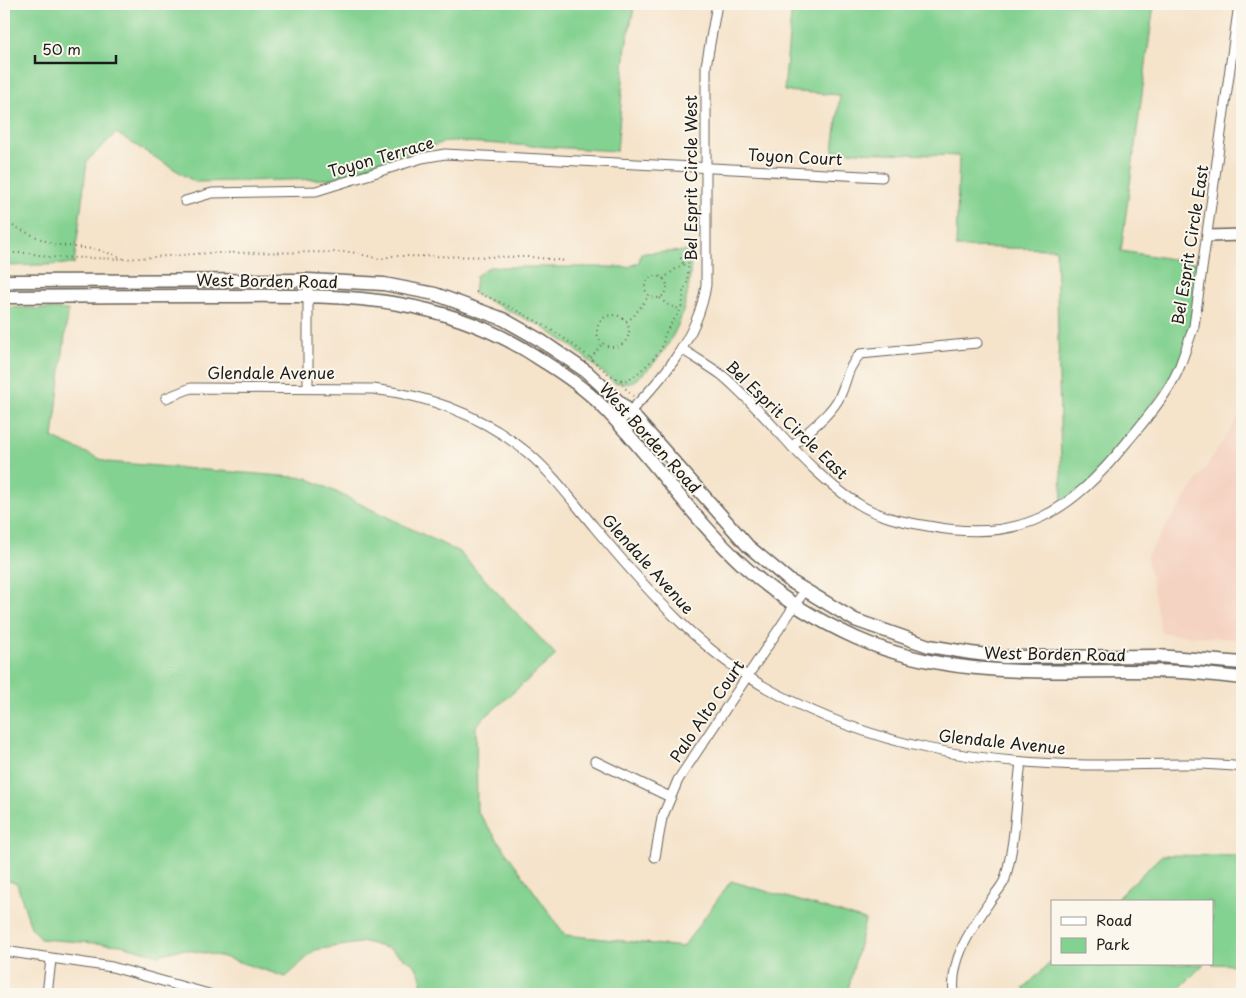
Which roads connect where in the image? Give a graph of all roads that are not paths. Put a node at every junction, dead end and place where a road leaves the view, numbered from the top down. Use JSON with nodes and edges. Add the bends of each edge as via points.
{"nodes":[{"id":1,"x":717,"y":4,"type":"edge"},
{"id":2,"x":1239,"y":4,"type":"edge"},
{"id":3,"x":706,"y":167,"type":"junction"},
{"id":4,"x":882,"y":177,"type":"dead end"},
{"id":5,"x":185,"y":201,"type":"dead end"},
{"id":6,"x":1242,"y":235,"type":"edge"},
{"id":7,"x":1208,"y":236,"type":"junction"},
{"id":8,"x":308,"y":280,"type":"junction"},
{"id":9,"x":4,"y":282,"type":"edge"},
{"id":10,"x":308,"y":296,"type":"junction"},
{"id":11,"x":4,"y":297,"type":"edge"},
{"id":12,"x":977,"y":343,"type":"dead end"},
{"id":13,"x":682,"y":349,"type":"junction"},
{"id":14,"x":308,"y":388,"type":"junction"},
{"id":15,"x":166,"y":398,"type":"dead end"},
{"id":16,"x":630,"y":412,"type":"junction"},
{"id":17,"x":618,"y":423,"type":"junction"},
{"id":18,"x":792,"y":447,"type":"junction"},
{"id":19,"x":805,"y":590,"type":"junction"},
{"id":20,"x":795,"y":605,"type":"junction"},
{"id":21,"x":1242,"y":663,"type":"edge"},
{"id":22,"x":748,"y":676,"type":"junction"},
{"id":23,"x":1242,"y":678,"type":"edge"},
{"id":24,"x":595,"y":761,"type":"dead end"},
{"id":25,"x":1020,"y":762,"type":"junction"},
{"id":26,"x":1242,"y":767,"type":"edge"},
{"id":27,"x":670,"y":797,"type":"junction"},
{"id":28,"x":656,"y":857,"type":"dead end"},
{"id":29,"x":4,"y":951,"type":"edge"},
{"id":30,"x":51,"y":960,"type":"junction"},
{"id":31,"x":47,"y":994,"type":"edge"},
{"id":32,"x":208,"y":994,"type":"edge"},
{"id":33,"x":954,"y":994,"type":"edge"}],
"edges":[{"from":1,"to":3,"type":"street","name":"Bel Esprit Circle West","via":[[706,66]]},
{"from":2,"to":7,"type":"street","name":"Bel Esprit Circle East"},
{"from":3,"to":4,"type":"street","name":"Toyon Court"},
{"from":3,"to":5,"type":"street","name":"Toyon Terrace","via":[[446,154],[422,158],[316,192],[212,193]]},
{"from":3,"to":13,"type":"street","name":"Bel Esprit Circle West","via":[[706,285],[703,307]]},
{"from":6,"to":7,"type":"street"},
{"from":7,"to":18,"type":"street","name":"Bel Esprit Circle East","via":[[1194,326],[1178,370],[1155,408],[1099,477],[1062,507],[1031,522],[996,531],[960,532],[896,520],[859,505],[835,488]]},
{"from":8,"to":9,"type":"main road","name":"West Borden Road"},
{"from":8,"to":10,"type":"street"},
{"from":8,"to":16,"type":"main road","name":"West Borden Road","via":[[402,286],[472,306],[503,319],[566,357]]},
{"from":10,"to":11,"type":"main road","name":"West Borden Road"},
{"from":10,"to":14,"type":"street"},
{"from":10,"to":17,"type":"main road","name":"West Borden Road","via":[[378,299],[453,315],[493,331],[576,383]]},
{"from":12,"to":18,"type":"street","via":[[860,354],[849,367],[839,397]]},
{"from":13,"to":16,"type":"street","name":"Bel Esprit Circle West"},
{"from":13,"to":18,"type":"street","name":"Bel Esprit Circle East","via":[[722,376]]},
{"from":14,"to":15,"type":"street","name":"Glendale Avenue","via":[[191,388]]},
{"from":14,"to":22,"type":"street","name":"Glendale Avenue","via":[[373,389],[417,397],[444,404],[503,435],[552,477],[675,618]]},
{"from":16,"to":17,"type":"street","name":"Bel Esprit Circle West"},
{"from":16,"to":19,"type":"main road","name":"West Borden Road","via":[[748,546]]},
{"from":17,"to":20,"type":"main road","name":"West Borden Road","via":[[745,567]]},
{"from":19,"to":20,"type":"street","name":"Palo Alto Court"},
{"from":19,"to":21,"type":"main road","name":"West Borden Road","via":[[855,620],[929,646],[970,653],[1022,657],[1158,656]]},
{"from":20,"to":22,"type":"street","name":"Palo Alto Court"},
{"from":20,"to":23,"type":"main road","name":"West Borden Road","via":[[857,638],[925,660],[974,669],[1001,672],[1182,672]]},
{"from":22,"to":25,"type":"street","name":"Glendale Avenue","via":[[823,717],[895,742],[963,756]]},
{"from":22,"to":27,"type":"street","name":"Palo Alto Court"},
{"from":24,"to":27,"type":"street"},
{"from":25,"to":26,"type":"street","name":"Glendale Avenue"},
{"from":25,"to":33,"type":"street","via":[[1012,849],[1004,881],[968,934],[958,958]]},
{"from":27,"to":28,"type":"street","name":"Palo Alto Court","via":[[662,818]]},
{"from":29,"to":30,"type":"street"},
{"from":30,"to":31,"type":"street"},
{"from":30,"to":32,"type":"street","via":[[112,967]]}]}
